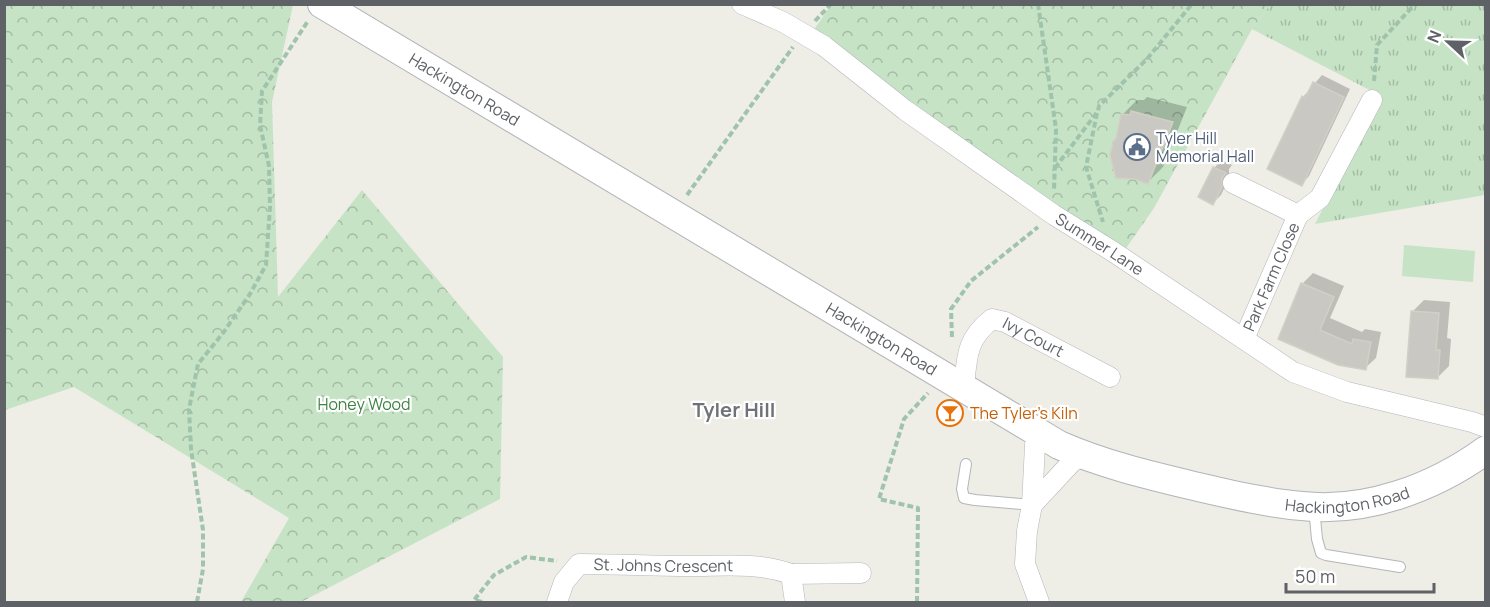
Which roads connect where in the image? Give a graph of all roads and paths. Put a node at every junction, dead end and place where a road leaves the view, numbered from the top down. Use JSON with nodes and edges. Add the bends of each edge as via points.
{"nodes":[{"id":1,"x":742,"y":4,"type":"edge"},
{"id":2,"x":1038,"y":4,"type":"edge"},
{"id":3,"x":1192,"y":4,"type":"edge"},
{"id":4,"x":1415,"y":4,"type":"edge"},
{"id":5,"x":317,"y":9,"type":"edge"},
{"id":6,"x":802,"y":34,"type":"junction"},
{"id":7,"x":1372,"y":100,"type":"joint"},
{"id":8,"x":1098,"y":111,"type":"junction"},
{"id":9,"x":1233,"y":183,"type":"dead end"},
{"id":10,"x":672,"y":215,"type":"junction"},
{"id":11,"x":1054,"y":215,"type":"junction"},
{"id":12,"x":1298,"y":215,"type":"junction"},
{"id":13,"x":1112,"y":251,"type":"junction"},
{"id":14,"x":1244,"y":339,"type":"junction"},
{"id":15,"x":952,"y":345,"type":"dead end"},
{"id":16,"x":1110,"y":377,"type":"dead end"},
{"id":17,"x":934,"y":385,"type":"dead end"},
{"id":18,"x":964,"y":387,"type":"junction"},
{"id":19,"x":1485,"y":427,"type":"edge"},
{"id":20,"x":1039,"y":434,"type":"junction"},
{"id":21,"x":1485,"y":450,"type":"edge"},
{"id":22,"x":1082,"y":455,"type":"junction"},
{"id":23,"x":966,"y":464,"type":"dead end"},
{"id":24,"x":1032,"y":505,"type":"junction"},
{"id":25,"x":1314,"y":507,"type":"junction"},
{"id":26,"x":579,"y":564,"type":"junction"},
{"id":27,"x":1400,"y":567,"type":"dead end"},
{"id":28,"x":861,"y":573,"type":"dead end"},
{"id":29,"x":790,"y":574,"type":"junction"},
{"id":30,"x":197,"y":603,"type":"edge"},
{"id":31,"x":483,"y":603,"type":"edge"},
{"id":32,"x":557,"y":603,"type":"edge"},
{"id":33,"x":795,"y":603,"type":"edge"},
{"id":34,"x":917,"y":603,"type":"edge"},
{"id":35,"x":1039,"y":603,"type":"edge"}],
"edges":[{"from":1,"to":6,"type":"street","name":"Summer Lane"},
{"from":2,"to":8,"type":"path","via":[[1056,129],[1054,169]]},
{"from":3,"to":8,"type":"path"},
{"from":4,"to":7,"type":"path","via":[[1377,45]]},
{"from":5,"to":10,"type":"street","name":"Hackington Road"},
{"from":5,"to":30,"type":"path","via":[[261,91],[260,124],[269,166],[266,265],[250,294],[198,364],[189,409],[203,530],[203,569]]},
{"from":6,"to":10,"type":"path"},
{"from":6,"to":11,"type":"street","name":"Summer Lane","via":[[824,46],[905,110]]},
{"from":7,"to":12,"type":"street","name":"Park Farm Close","via":[[1320,198]]},
{"from":8,"to":13,"type":"path","via":[[1086,168]]},
{"from":9,"to":12,"type":"street","name":"Park Farm Close"},
{"from":10,"to":18,"type":"street","name":"Hackington Road"},
{"from":11,"to":13,"type":"street","name":"Summer Lane"},
{"from":11,"to":15,"type":"path","via":[[971,281],[951,309]]},
{"from":12,"to":14,"type":"street","name":"Park Farm Close"},
{"from":13,"to":14,"type":"street","name":"Summer Lane"},
{"from":14,"to":19,"type":"street","name":"Summer Lane","via":[[1293,372],[1347,392]]},
{"from":16,"to":18,"type":"street","name":"Ivy Court","via":[[1005,322],[992,319],[969,347]]},
{"from":17,"to":34,"type":"path","via":[[904,419],[879,500],[918,508]]},
{"from":18,"to":20,"type":"street","name":"Hackington Road"},
{"from":20,"to":22,"type":"street","name":"Hackington Road"},
{"from":20,"to":24,"type":"street"},
{"from":21,"to":25,"type":"street","name":"Hackington Road","via":[[1428,484],[1387,499]]},
{"from":22,"to":24,"type":"street"},
{"from":22,"to":25,"type":"street","name":"Hackington Road","via":[[1138,473],[1234,495]]},
{"from":23,"to":24,"type":"lane","via":[[964,498]]},
{"from":24,"to":35,"type":"street","via":[[1026,564]]},
{"from":25,"to":27,"type":"lane","via":[[1321,553]]},
{"from":26,"to":29,"type":"street","name":"St. Johns Crescent","via":[[742,564]]},
{"from":26,"to":31,"type":"path","via":[[526,557],[494,575],[474,600]]},
{"from":26,"to":32,"type":"street","name":"St. Johns Crescent","via":[[564,582]]},
{"from":28,"to":29,"type":"street","name":"St. Johns Crescent"},
{"from":29,"to":33,"type":"street"}]}
